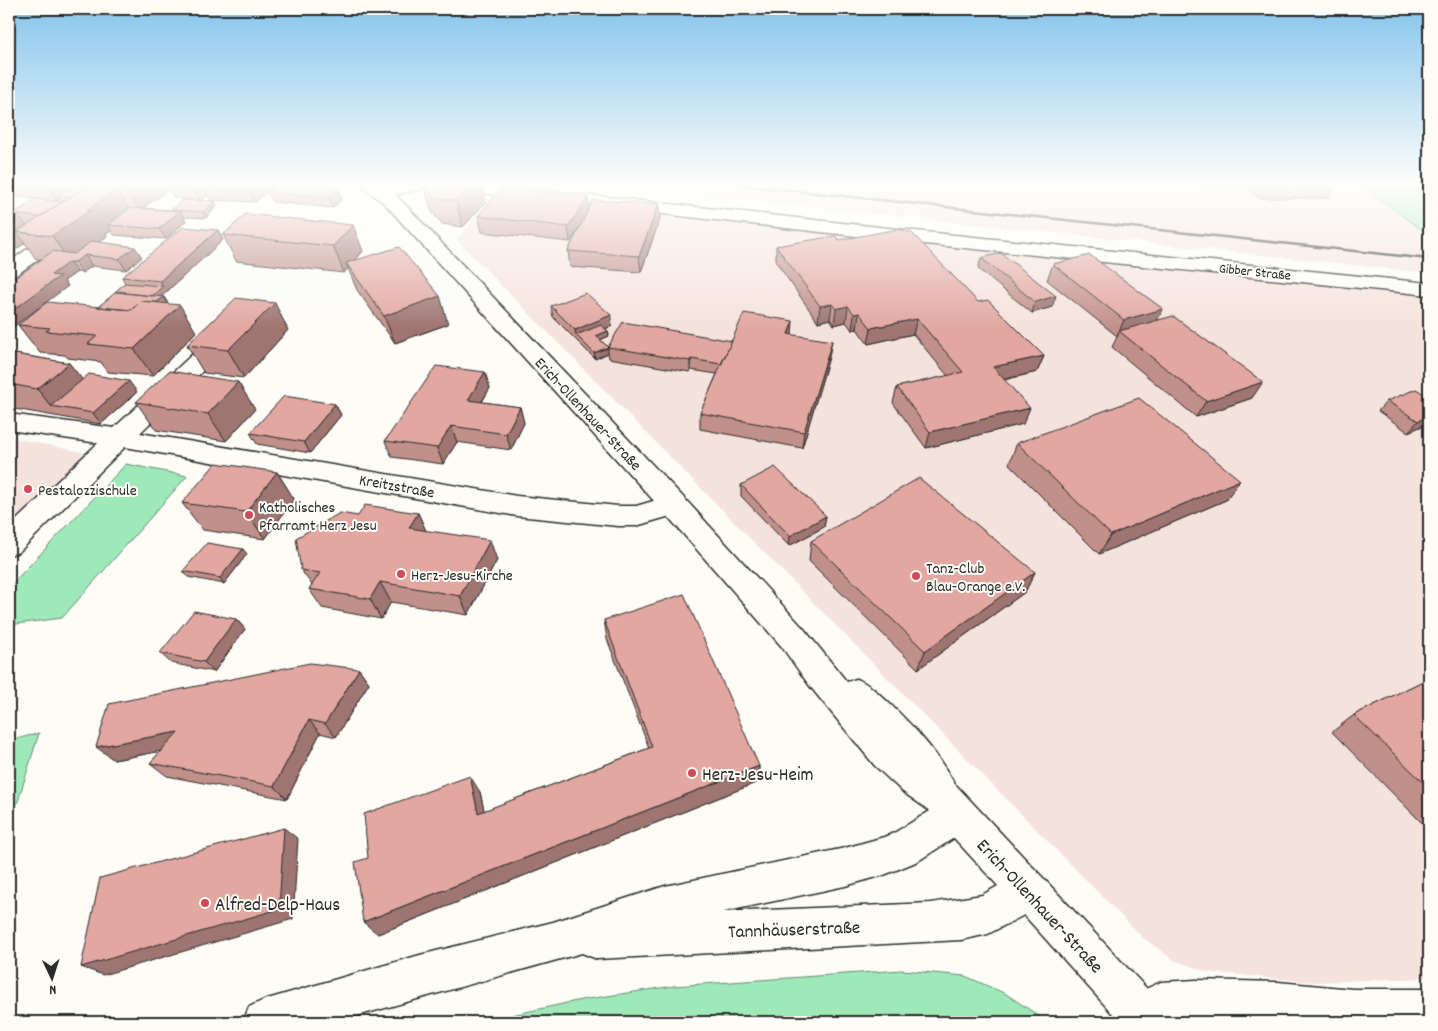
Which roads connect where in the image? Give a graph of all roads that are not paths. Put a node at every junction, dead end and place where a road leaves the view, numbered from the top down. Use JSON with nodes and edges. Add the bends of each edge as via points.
{"nodes":[{"id":1,"x":63,"y":233,"type":"edge"},
{"id":2,"x":419,"y":233,"type":"edge"},
{"id":3,"x":882,"y":233,"type":"edge"},
{"id":4,"x":9,"y":271,"type":"edge"},
{"id":5,"x":1429,"y":289,"type":"edge"},
{"id":6,"x":239,"y":322,"type":"edge"},
{"id":7,"x":9,"y":422,"type":"edge"},
{"id":8,"x":120,"y":438,"type":"junction"},
{"id":9,"x":674,"y":505,"type":"junction"},
{"id":10,"x":9,"y":544,"type":"edge"},
{"id":11,"x":950,"y":805,"type":"junction"},
{"id":12,"x":1028,"y":891,"type":"junction"},
{"id":13,"x":554,"y":942,"type":"junction"},
{"id":14,"x":1429,"y":1010,"type":"edge"},
{"id":15,"x":1145,"y":1018,"type":"edge"},
{"id":16,"x":264,"y":1022,"type":"edge"}],
"edges":[{"from":1,"to":4,"type":"street"},
{"from":2,"to":9,"type":"street","name":"Erich-Ollenhauer-Straße"},
{"from":3,"to":5,"type":"street","name":"Gibber Straße"},
{"from":6,"to":8,"type":"street"},
{"from":7,"to":8,"type":"street","name":"Kreitzstraße"},
{"from":8,"to":9,"type":"street","name":"Kreitzstraße","via":[[517,506],[636,516]]},
{"from":8,"to":10,"type":"street"},
{"from":9,"to":11,"type":"street","name":"Erich-Ollenhauer-Straße","via":[[793,638],[843,680],[906,742]]},
{"from":11,"to":12,"type":"street","name":"Erich-Ollenhauer-Straße"},
{"from":11,"to":13,"type":"street","name":"Tannhäuserstraße","via":[[905,848],[884,856],[665,906]]},
{"from":12,"to":13,"type":"street","name":"Tannhäuserstraße","via":[[988,914],[951,921]]},
{"from":12,"to":15,"type":"street","name":"Erich-Ollenhauer-Straße"},
{"from":13,"to":16,"type":"street","name":"Tannhäuserstraße","via":[[420,976]]},
{"from":14,"to":15,"type":"street","name":"Erich-Ollenhauer-Straße","via":[[1353,1010],[1278,1003],[1196,1001],[1161,1003]]}]}
